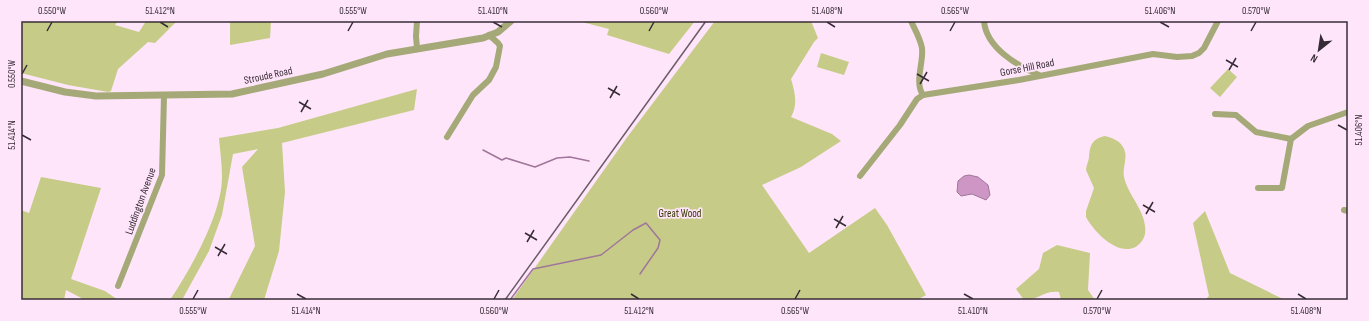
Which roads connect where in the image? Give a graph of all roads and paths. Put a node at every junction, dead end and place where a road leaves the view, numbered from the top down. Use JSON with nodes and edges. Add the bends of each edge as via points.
{"nodes":[{"id":1,"x":417,"y":21,"type":"edge"},
{"id":2,"x":511,"y":21,"type":"edge"},
{"id":3,"x":911,"y":21,"type":"edge"},
{"id":4,"x":984,"y":21,"type":"edge"},
{"id":5,"x":1218,"y":21,"type":"edge"},
{"id":6,"x":498,"y":32,"type":"junction"},
{"id":7,"x":489,"y":36,"type":"junction"},
{"id":8,"x":498,"y":43,"type":"junction"},
{"id":9,"x":417,"y":48,"type":"junction"},
{"id":10,"x":1039,"y":75,"type":"junction"},
{"id":11,"x":21,"y":81,"type":"edge"},
{"id":12,"x":923,"y":95,"type":"junction"},
{"id":13,"x":164,"y":96,"type":"junction"},
{"id":14,"x":1348,"y":112,"type":"edge"},
{"id":15,"x":1215,"y":114,"type":"dead end"},
{"id":16,"x":447,"y":137,"type":"dead end"},
{"id":17,"x":1291,"y":139,"type":"junction"},
{"id":18,"x":860,"y":176,"type":"dead end"},
{"id":19,"x":1258,"y":188,"type":"dead end"},
{"id":20,"x":118,"y":286,"type":"dead end"}],
"edges":[{"from":1,"to":9,"type":"street"},
{"from":2,"to":6,"type":"street","name":"Stroude Road"},
{"from":3,"to":12,"type":"street","via":[[922,49],[919,88]]},
{"from":4,"to":10,"type":"street","via":[[990,38],[1004,53]]},
{"from":5,"to":10,"type":"street","name":"Gorse Hill Road","via":[[1204,48],[1192,56],[1153,54]]},
{"from":6,"to":7,"type":"street","name":"Stroude Road"},
{"from":6,"to":8,"type":"street"},
{"from":7,"to":8,"type":"street"},
{"from":7,"to":9,"type":"street","name":"Stroude Road"},
{"from":8,"to":16,"type":"street","via":[[500,49],[496,67],[489,80],[473,95]]},
{"from":9,"to":13,"type":"street","name":"Stroude Road","via":[[323,74],[239,92]]},
{"from":10,"to":12,"type":"street","name":"Gorse Hill Road"},
{"from":11,"to":13,"type":"street","name":"Stroude Road","via":[[84,95]]},
{"from":12,"to":18,"type":"street","via":[[917,99]]},
{"from":13,"to":20,"type":"street","name":"Luddington Avenue","via":[[162,175]]},
{"from":14,"to":17,"type":"street","via":[[1308,126]]},
{"from":15,"to":17,"type":"street","via":[[1236,115],[1256,132]]},
{"from":17,"to":19,"type":"street","via":[[1282,188]]}]}
